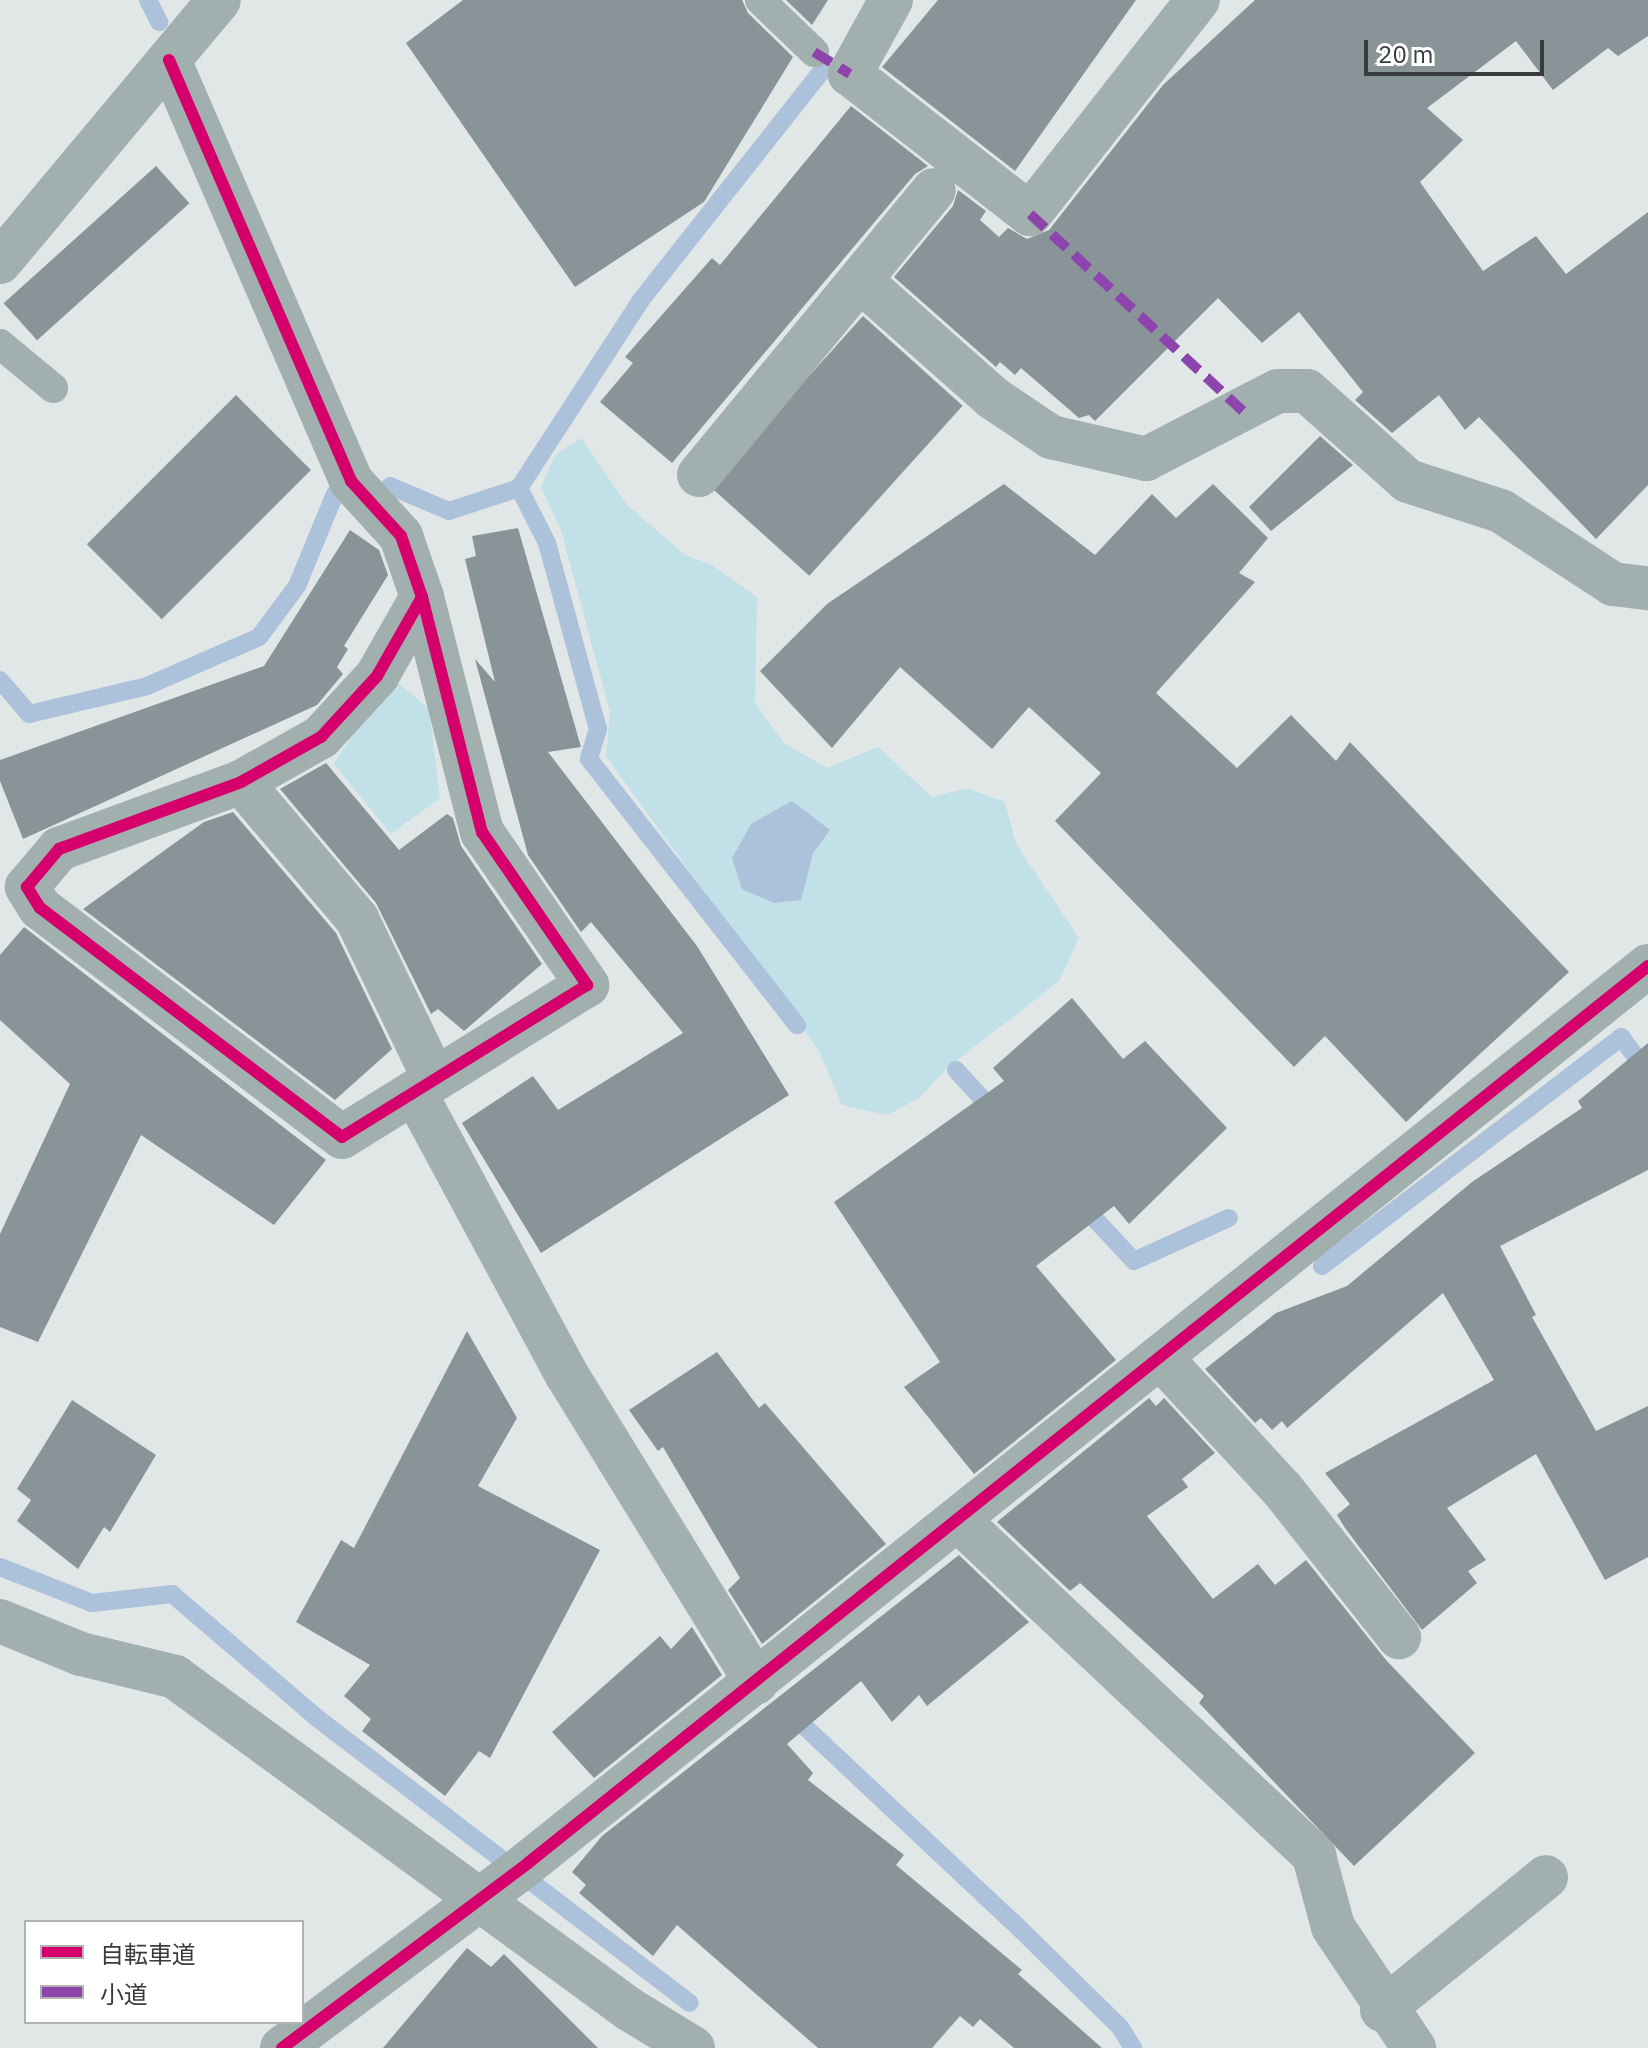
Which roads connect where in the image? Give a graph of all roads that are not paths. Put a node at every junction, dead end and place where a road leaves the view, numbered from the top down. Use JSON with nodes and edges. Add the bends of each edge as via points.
{"nodes":[{"id":1,"x":219,"y":0,"type":"edge"},
{"id":2,"x":760,"y":0,"type":"edge"},
{"id":3,"x":891,"y":0,"type":"edge"},
{"id":4,"x":1198,"y":0,"type":"edge"},
{"id":5,"x":814,"y":52,"type":"dead end"},
{"id":6,"x":169,"y":60,"type":"junction"},
{"id":7,"x":934,"y":190,"type":"dead end"},
{"id":8,"x":0,"y":262,"type":"edge"},
{"id":9,"x":862,"y":282,"type":"junction"},
{"id":10,"x":0,"y":344,"type":"edge"},
{"id":11,"x":53,"y":388,"type":"dead end"},
{"id":12,"x":699,"y":475,"type":"dead end"},
{"id":13,"x":1648,"y":588,"type":"edge"},
{"id":14,"x":422,"y":597,"type":"junction"},
{"id":15,"x":241,"y":782,"type":"junction"},
{"id":16,"x":1648,"y":966,"type":"edge"},
{"id":17,"x":425,"y":1086,"type":"junction"},
{"id":18,"x":1161,"y":1358,"type":"junction"},
{"id":19,"x":958,"y":1520,"type":"junction"},
{"id":20,"x":0,"y":1621,"type":"edge"},
{"id":21,"x":1399,"y":1637,"type":"dead end"},
{"id":22,"x":756,"y":1682,"type":"junction"},
{"id":23,"x":1546,"y":1877,"type":"dead end"},
{"id":24,"x":483,"y":1898,"type":"junction"},
{"id":25,"x":1382,"y":2010,"type":"junction"},
{"id":26,"x":282,"y":2048,"type":"edge"},
{"id":27,"x":693,"y":2048,"type":"edge"},
{"id":28,"x":1414,"y":2048,"type":"edge"}],
"edges":[{"from":1,"to":6,"type":"street"},
{"from":2,"to":5,"type":"lane"},
{"from":3,"to":4,"type":"street","via":[[850,74],[1030,214]]},
{"from":6,"to":8,"type":"street"},
{"from":6,"to":14,"type":"street","via":[[351,481],[401,536]]},
{"from":7,"to":9,"type":"street"},
{"from":9,"to":12,"type":"street"},
{"from":9,"to":13,"type":"street","via":[[993,398],[1051,437],[1146,459],[1278,391],[1307,391],[1408,481],[1501,511],[1613,584]]},
{"from":10,"to":11,"type":"lane"},
{"from":14,"to":15,"type":"street","via":[[377,676],[321,737]]},
{"from":14,"to":17,"type":"street","via":[[482,832],[587,985]]},
{"from":15,"to":17,"type":"street","via":[[357,919]]},
{"from":15,"to":17,"type":"street","via":[[59,849],[27,887],[40,908],[342,1137]]},
{"from":16,"to":18,"type":"street","via":[[1420,1143]]},
{"from":17,"to":22,"type":"street","via":[[567,1375]]},
{"from":18,"to":19,"type":"street"},
{"from":18,"to":21,"type":"street","via":[[1282,1489]]},
{"from":19,"to":22,"type":"street"},
{"from":19,"to":25,"type":"street","via":[[1314,1856],[1333,1927]]},
{"from":20,"to":24,"type":"street","via":[[81,1654],[175,1677]]},
{"from":22,"to":24,"type":"street"},
{"from":23,"to":25,"type":"street"},
{"from":24,"to":26,"type":"street"},
{"from":24,"to":27,"type":"street","via":[[629,2009]]},
{"from":25,"to":28,"type":"street"}]}
